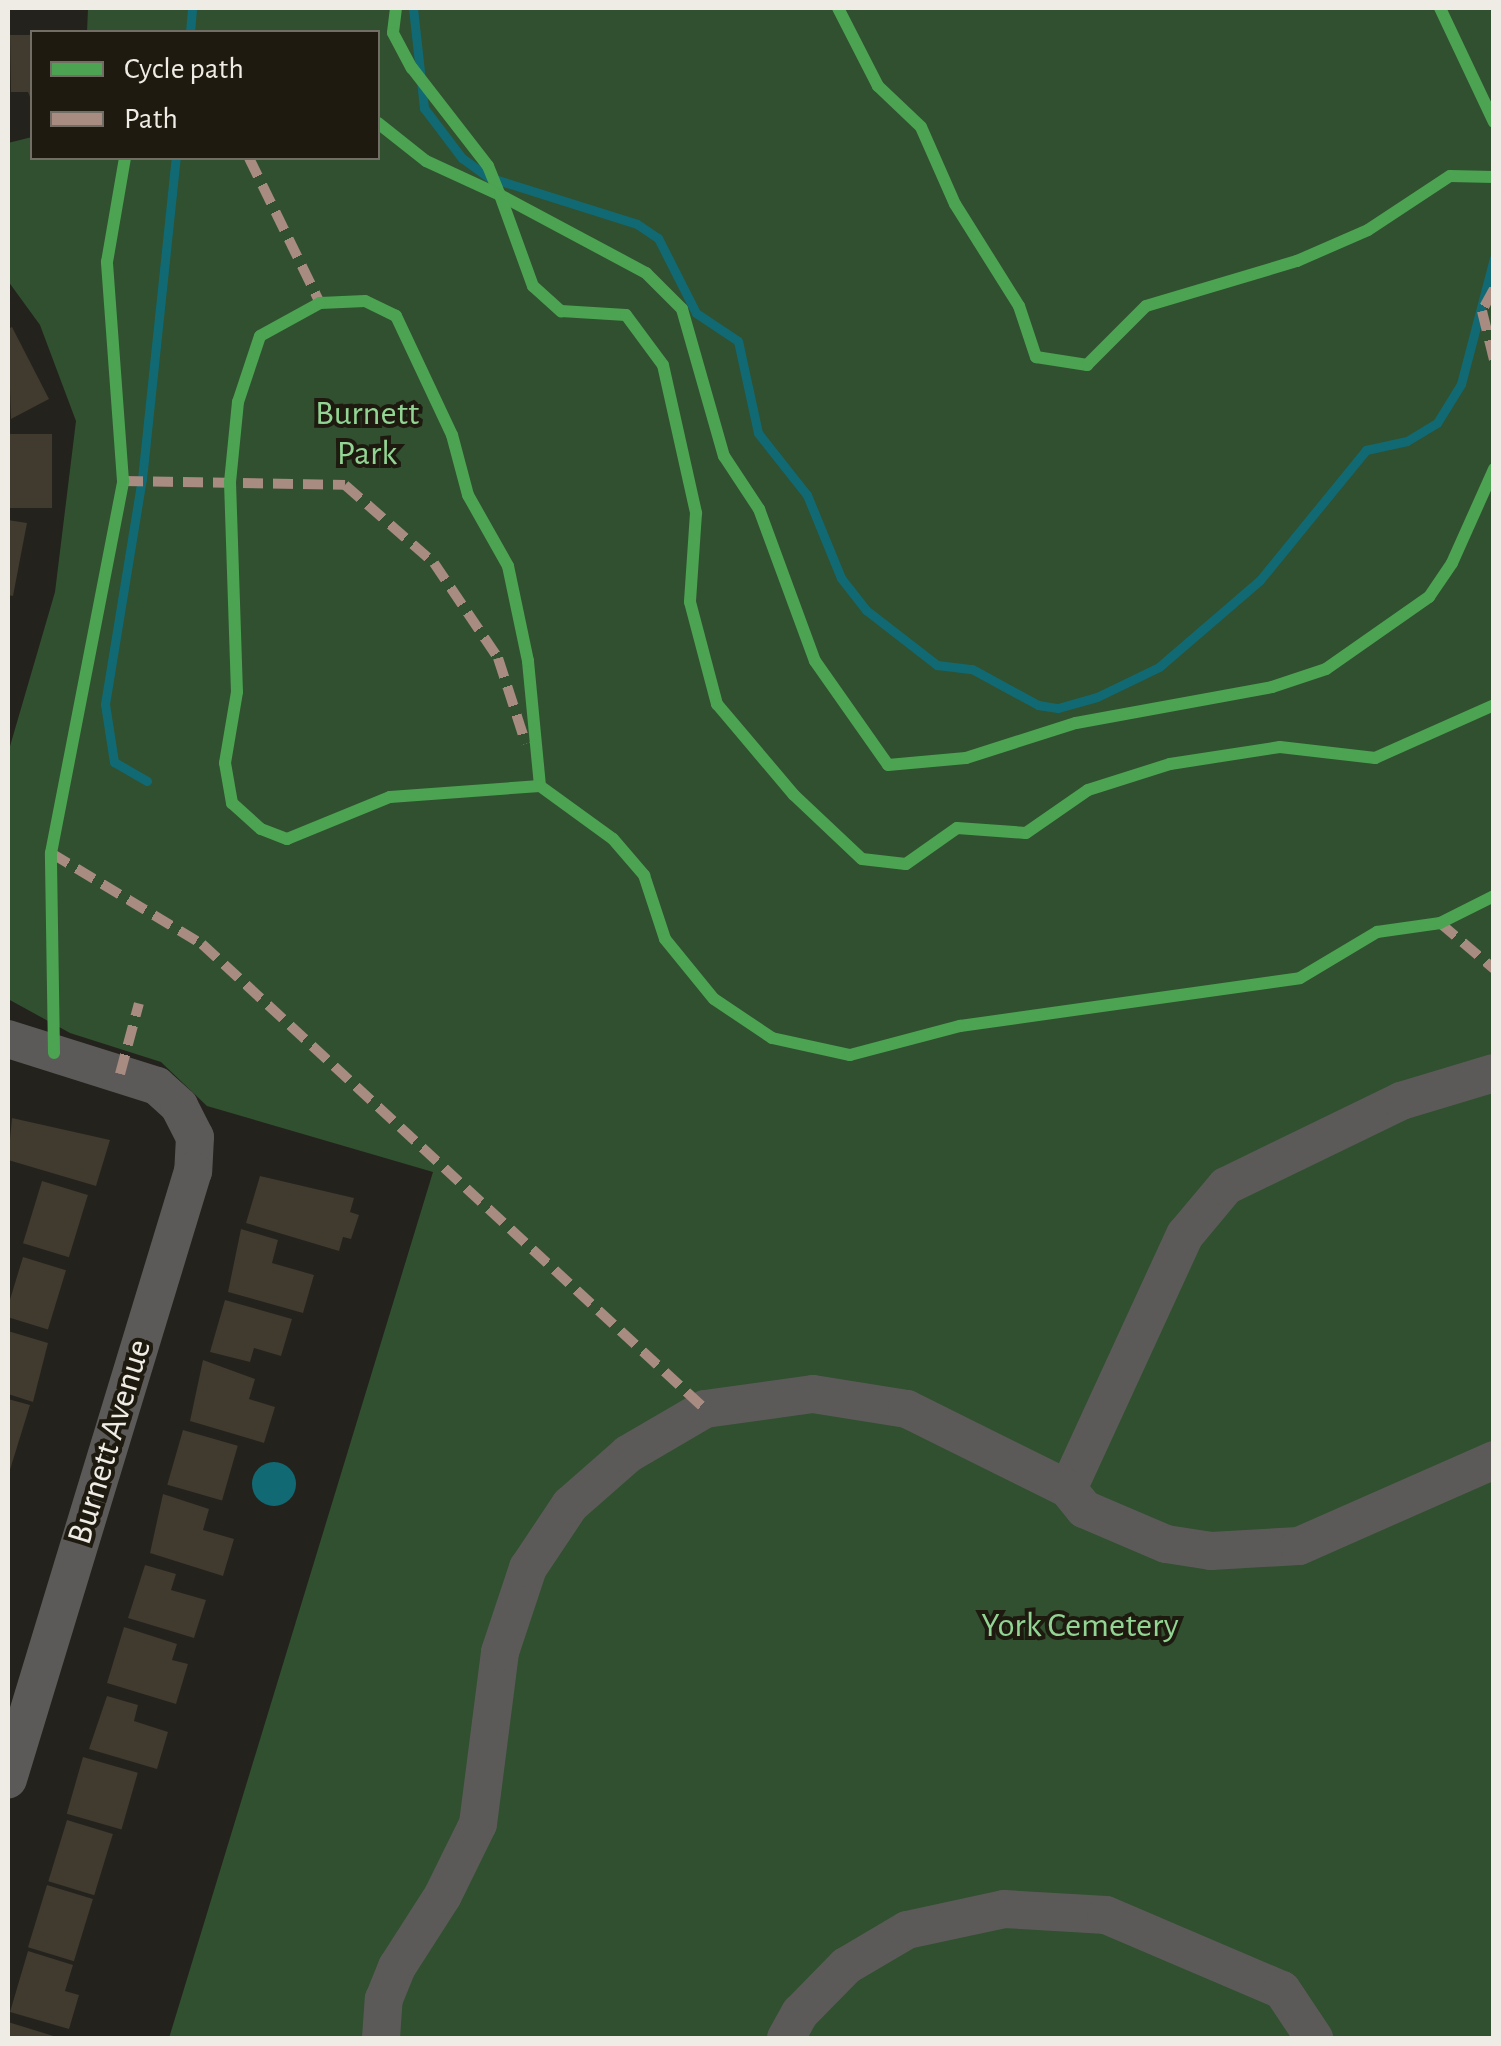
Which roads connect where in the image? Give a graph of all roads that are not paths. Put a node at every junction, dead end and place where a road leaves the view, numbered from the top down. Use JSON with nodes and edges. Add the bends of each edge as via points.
{"nodes":[{"id":1,"x":8,"y":1039,"type":"edge"},
{"id":2,"x":1494,"y":1073,"type":"edge"},
{"id":3,"x":1494,"y":1460,"type":"edge"},
{"id":4,"x":1068,"y":1489,"type":"junction"},
{"id":5,"x":8,"y":1779,"type":"edge"},
{"id":6,"x":381,"y":2038,"type":"edge"},
{"id":7,"x":786,"y":2038,"type":"edge"},
{"id":8,"x":1314,"y":2038,"type":"edge"}],
"edges":[{"from":1,"to":5,"type":"street","name":"Burnett Avenue","via":[[157,1086],[180,1106],[195,1136],[193,1172]]},
{"from":2,"to":4,"type":"street","via":[[1401,1101],[1226,1186],[1185,1235]]},
{"from":3,"to":4,"type":"street","via":[[1299,1546],[1211,1551],[1166,1544],[1084,1509]]},
{"from":4,"to":6,"type":"street","via":[[908,1409],[814,1394],[705,1409],[628,1454],[570,1505],[528,1568],[500,1652],[478,1824],[444,1896],[397,1967],[384,2000]]},
{"from":7,"to":8,"type":"street","via":[[800,2013],[846,1966],[908,1930],[1004,1909],[1106,1915],[1282,1990]]}]}
